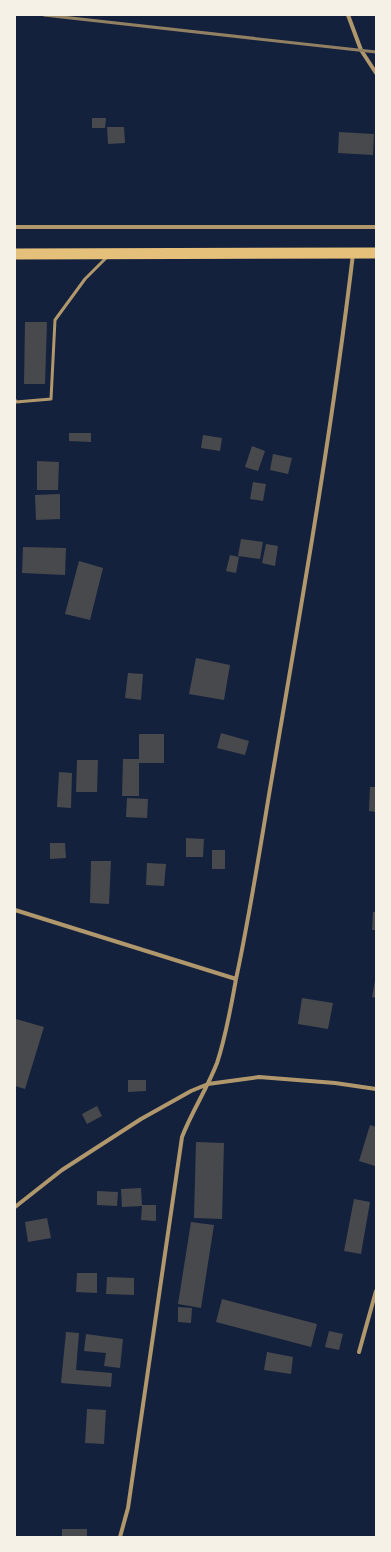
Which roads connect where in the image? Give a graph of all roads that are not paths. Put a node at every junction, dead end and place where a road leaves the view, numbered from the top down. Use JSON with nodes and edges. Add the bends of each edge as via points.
{"nodes":[{"id":1,"x":348,"y":15,"type":"edge"},
{"id":2,"x":376,"y":73,"type":"edge"},
{"id":3,"x":15,"y":227,"type":"edge"},
{"id":4,"x":376,"y":227,"type":"edge"},
{"id":5,"x":353,"y":252,"type":"junction"},
{"id":6,"x":111,"y":253,"type":"junction"},
{"id":7,"x":376,"y":253,"type":"edge"},
{"id":8,"x":15,"y":254,"type":"edge"},
{"id":9,"x":15,"y":400,"type":"edge"},
{"id":10,"x":15,"y":910,"type":"edge"},
{"id":11,"x":236,"y":979,"type":"junction"},
{"id":12,"x":208,"y":1084,"type":"junction"},
{"id":13,"x":376,"y":1089,"type":"edge"},
{"id":14,"x":15,"y":1207,"type":"edge"},
{"id":15,"x":376,"y":1291,"type":"edge"},
{"id":16,"x":359,"y":1352,"type":"dead end"},
{"id":17,"x":120,"y":1537,"type":"edge"}],
"edges":[{"from":1,"to":2,"type":"street","via":[[360,50]]},
{"from":3,"to":4,"type":"street"},
{"from":5,"to":6,"type":"highway"},
{"from":5,"to":7,"type":"highway"},
{"from":5,"to":11,"type":"street","via":[[335,395]]},
{"from":6,"to":8,"type":"highway"},
{"from":6,"to":9,"type":"lane","via":[[85,279],[55,320],[51,399],[16,402]]},
{"from":10,"to":11,"type":"street"},
{"from":11,"to":12,"type":"street","via":[[225,1034]]},
{"from":12,"to":13,"type":"street","via":[[259,1078],[335,1083]]},
{"from":12,"to":14,"type":"street","via":[[140,1119],[62,1170]]},
{"from":12,"to":17,"type":"street","via":[[182,1136],[128,1508]]},
{"from":15,"to":16,"type":"street"}]}
